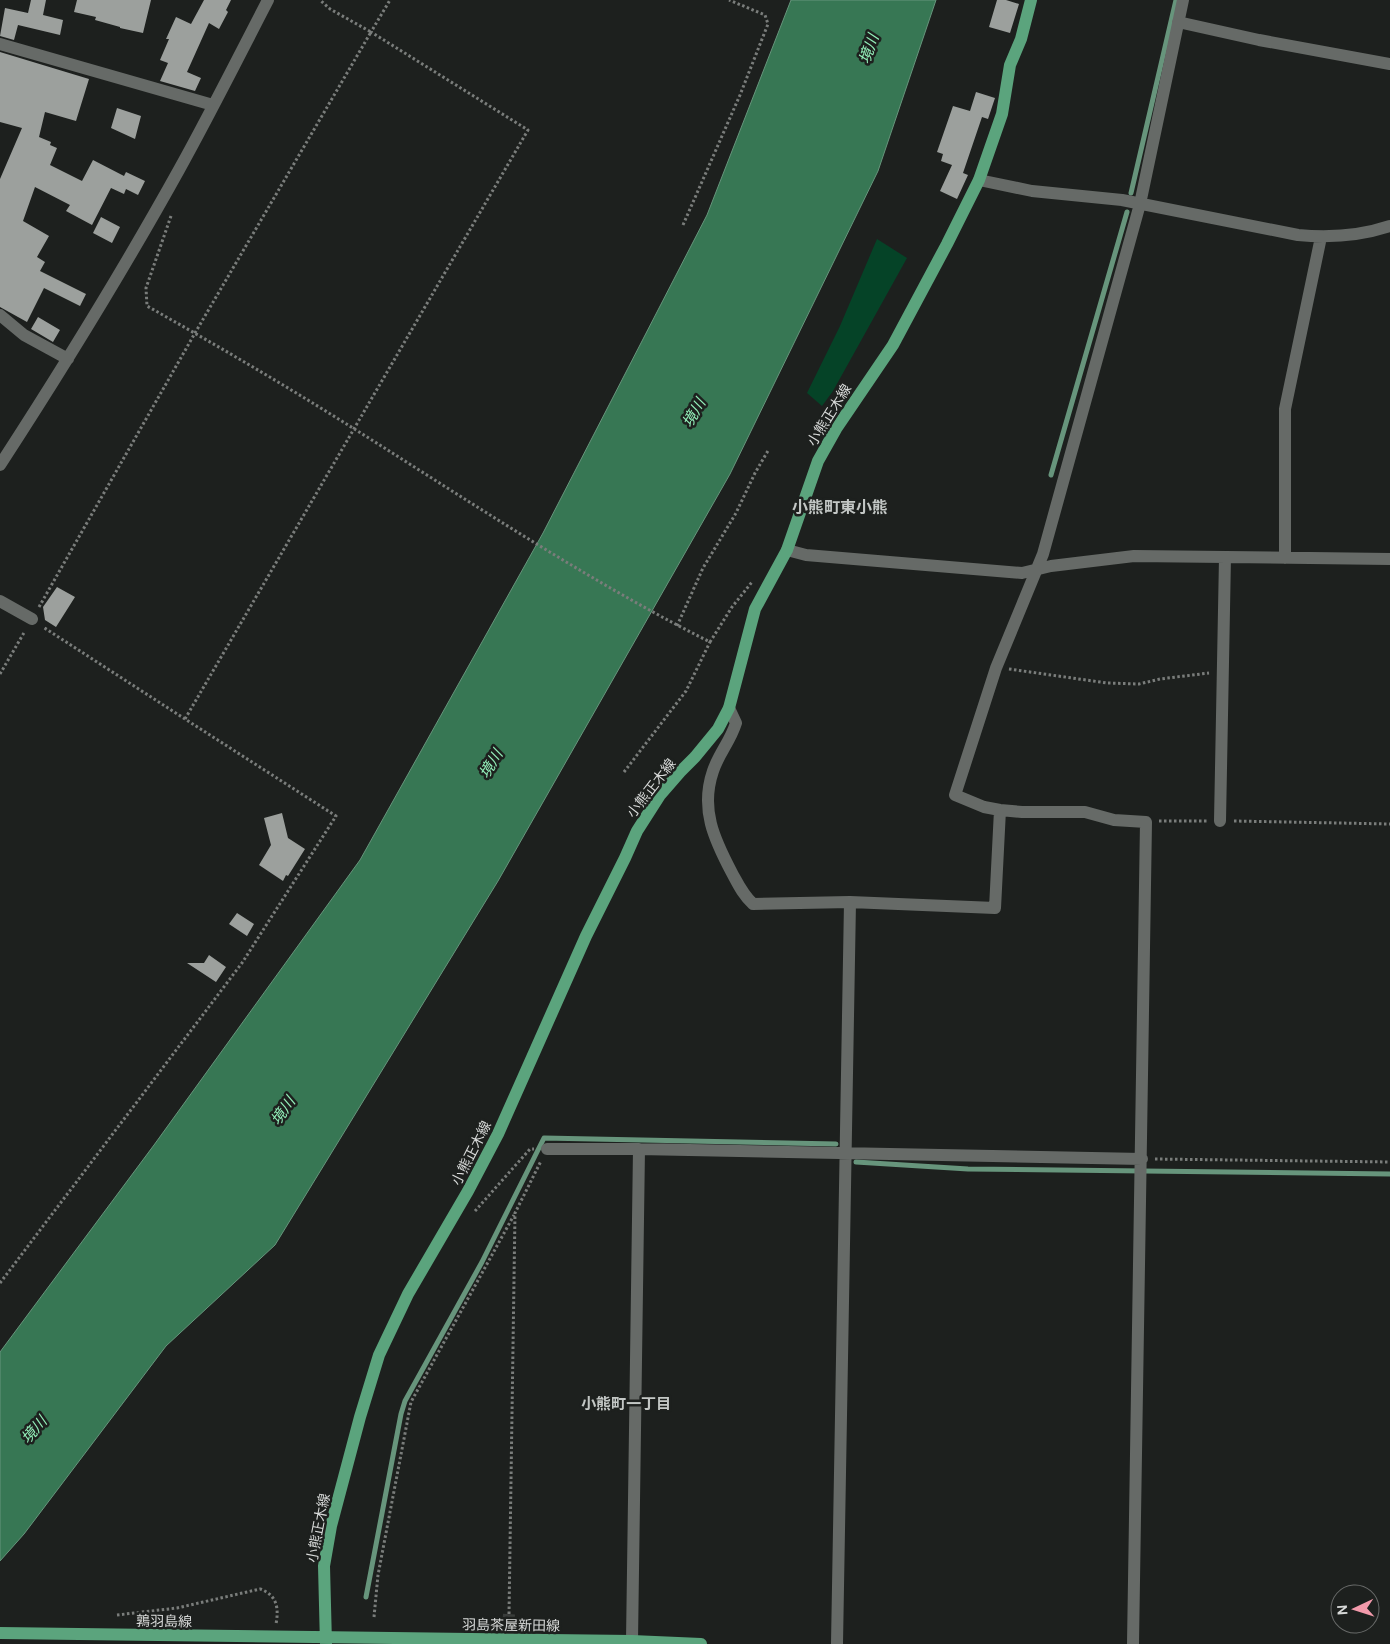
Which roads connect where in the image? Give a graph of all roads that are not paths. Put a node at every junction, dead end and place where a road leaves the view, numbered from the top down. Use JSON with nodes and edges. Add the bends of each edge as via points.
{"nodes":[{"id":1,"x":268,"y":0,"type":"edge"},
{"id":2,"x":1031,"y":0,"type":"edge"},
{"id":3,"x":1183,"y":0,"type":"edge"},
{"id":4,"x":1178,"y":22,"type":"junction"},
{"id":5,"x":0,"y":44,"type":"edge"},
{"id":6,"x":1390,"y":64,"type":"edge"},
{"id":7,"x":213,"y":105,"type":"junction"},
{"id":8,"x":979,"y":180,"type":"junction"},
{"id":9,"x":1140,"y":204,"type":"junction"},
{"id":10,"x":1390,"y":226,"type":"edge"},
{"id":11,"x":1321,"y":237,"type":"junction"},
{"id":12,"x":0,"y":315,"type":"edge"},
{"id":13,"x":68,"y":359,"type":"junction"},
{"id":14,"x":0,"y":465,"type":"edge"},
{"id":15,"x":787,"y":550,"type":"junction"},
{"id":16,"x":1226,"y":557,"type":"junction"},
{"id":17,"x":1285,"y":558,"type":"junction"},
{"id":18,"x":1390,"y":559,"type":"edge"},
{"id":19,"x":1036,"y":571,"type":"junction"},
{"id":20,"x":0,"y":601,"type":"edge"},
{"id":21,"x":32,"y":619,"type":"road end"},
{"id":22,"x":729,"y":708,"type":"junction"},
{"id":23,"x":1000,"y":810,"type":"junction"},
{"id":24,"x":1220,"y":821,"type":"road end"},
{"id":25,"x":850,"y":902,"type":"junction"},
{"id":26,"x":547,"y":1149,"type":"road end"},
{"id":27,"x":639,"y":1149,"type":"junction"},
{"id":28,"x":845,"y":1154,"type":"junction"},
{"id":29,"x":1142,"y":1159,"type":"junction"},
{"id":30,"x":0,"y":1633,"type":"edge"},
{"id":31,"x":326,"y":1641,"type":"edge"},
{"id":32,"x":632,"y":1641,"type":"junction"},
{"id":33,"x":700,"y":1644,"type":"edge"},
{"id":34,"x":837,"y":1644,"type":"edge"},
{"id":35,"x":1133,"y":1644,"type":"edge"}],
"edges":[{"from":1,"to":7,"type":"street"},
{"from":2,"to":8,"type":"main road","name":"小熊正木線","via":[[1010,66],[1002,114]]},
{"from":3,"to":4,"type":"street"},
{"from":4,"to":6,"type":"street"},
{"from":4,"to":9,"type":"street"},
{"from":5,"to":7,"type":"street"},
{"from":7,"to":13,"type":"street"},
{"from":8,"to":9,"type":"street","via":[[1032,191]]},
{"from":8,"to":15,"type":"main road","name":"小熊正木線","via":[[893,346],[836,428],[818,461]]},
{"from":9,"to":11,"type":"street"},
{"from":9,"to":19,"type":"street"},
{"from":10,"to":11,"type":"street","via":[[1368,233]]},
{"from":11,"to":17,"type":"street","via":[[1285,409]]},
{"from":12,"to":13,"type":"street","via":[[24,335]]},
{"from":13,"to":14,"type":"street"},
{"from":15,"to":19,"type":"street","via":[[806,555],[908,564],[1022,573]]},
{"from":15,"to":22,"type":"main road","name":"小熊正木線","via":[[755,609]]},
{"from":16,"to":17,"type":"street"},
{"from":16,"to":19,"type":"street","via":[[1134,556],[1051,566]]},
{"from":16,"to":24,"type":"street"},
{"from":17,"to":18,"type":"street"},
{"from":19,"to":23,"type":"street","via":[[996,668],[955,795]]},
{"from":20,"to":21,"type":"street"},
{"from":22,"to":25,"type":"street","via":[[736,723],[732,737],[717,760],[707,795],[711,828],[745,897],[753,904]]},
{"from":22,"to":31,"type":"main road","name":"小熊正木線","via":[[718,729],[660,795],[637,831],[586,936],[498,1134],[408,1294],[379,1354],[360,1417],[324,1566]]},
{"from":23,"to":25,"type":"street","via":[[995,908]]},
{"from":23,"to":29,"type":"street","via":[[1085,812],[1114,820],[1146,822]]},
{"from":25,"to":28,"type":"street"},
{"from":26,"to":27,"type":"street"},
{"from":27,"to":28,"type":"street"},
{"from":27,"to":32,"type":"street"},
{"from":28,"to":29,"type":"street"},
{"from":28,"to":34,"type":"street"},
{"from":29,"to":35,"type":"street"},
{"from":30,"to":31,"type":"main road","name":"鶉羽島線"},
{"from":31,"to":32,"type":"main road","name":"羽島茶屋新田線"},
{"from":32,"to":33,"type":"main road","name":"羽島茶屋新田線"}]}
